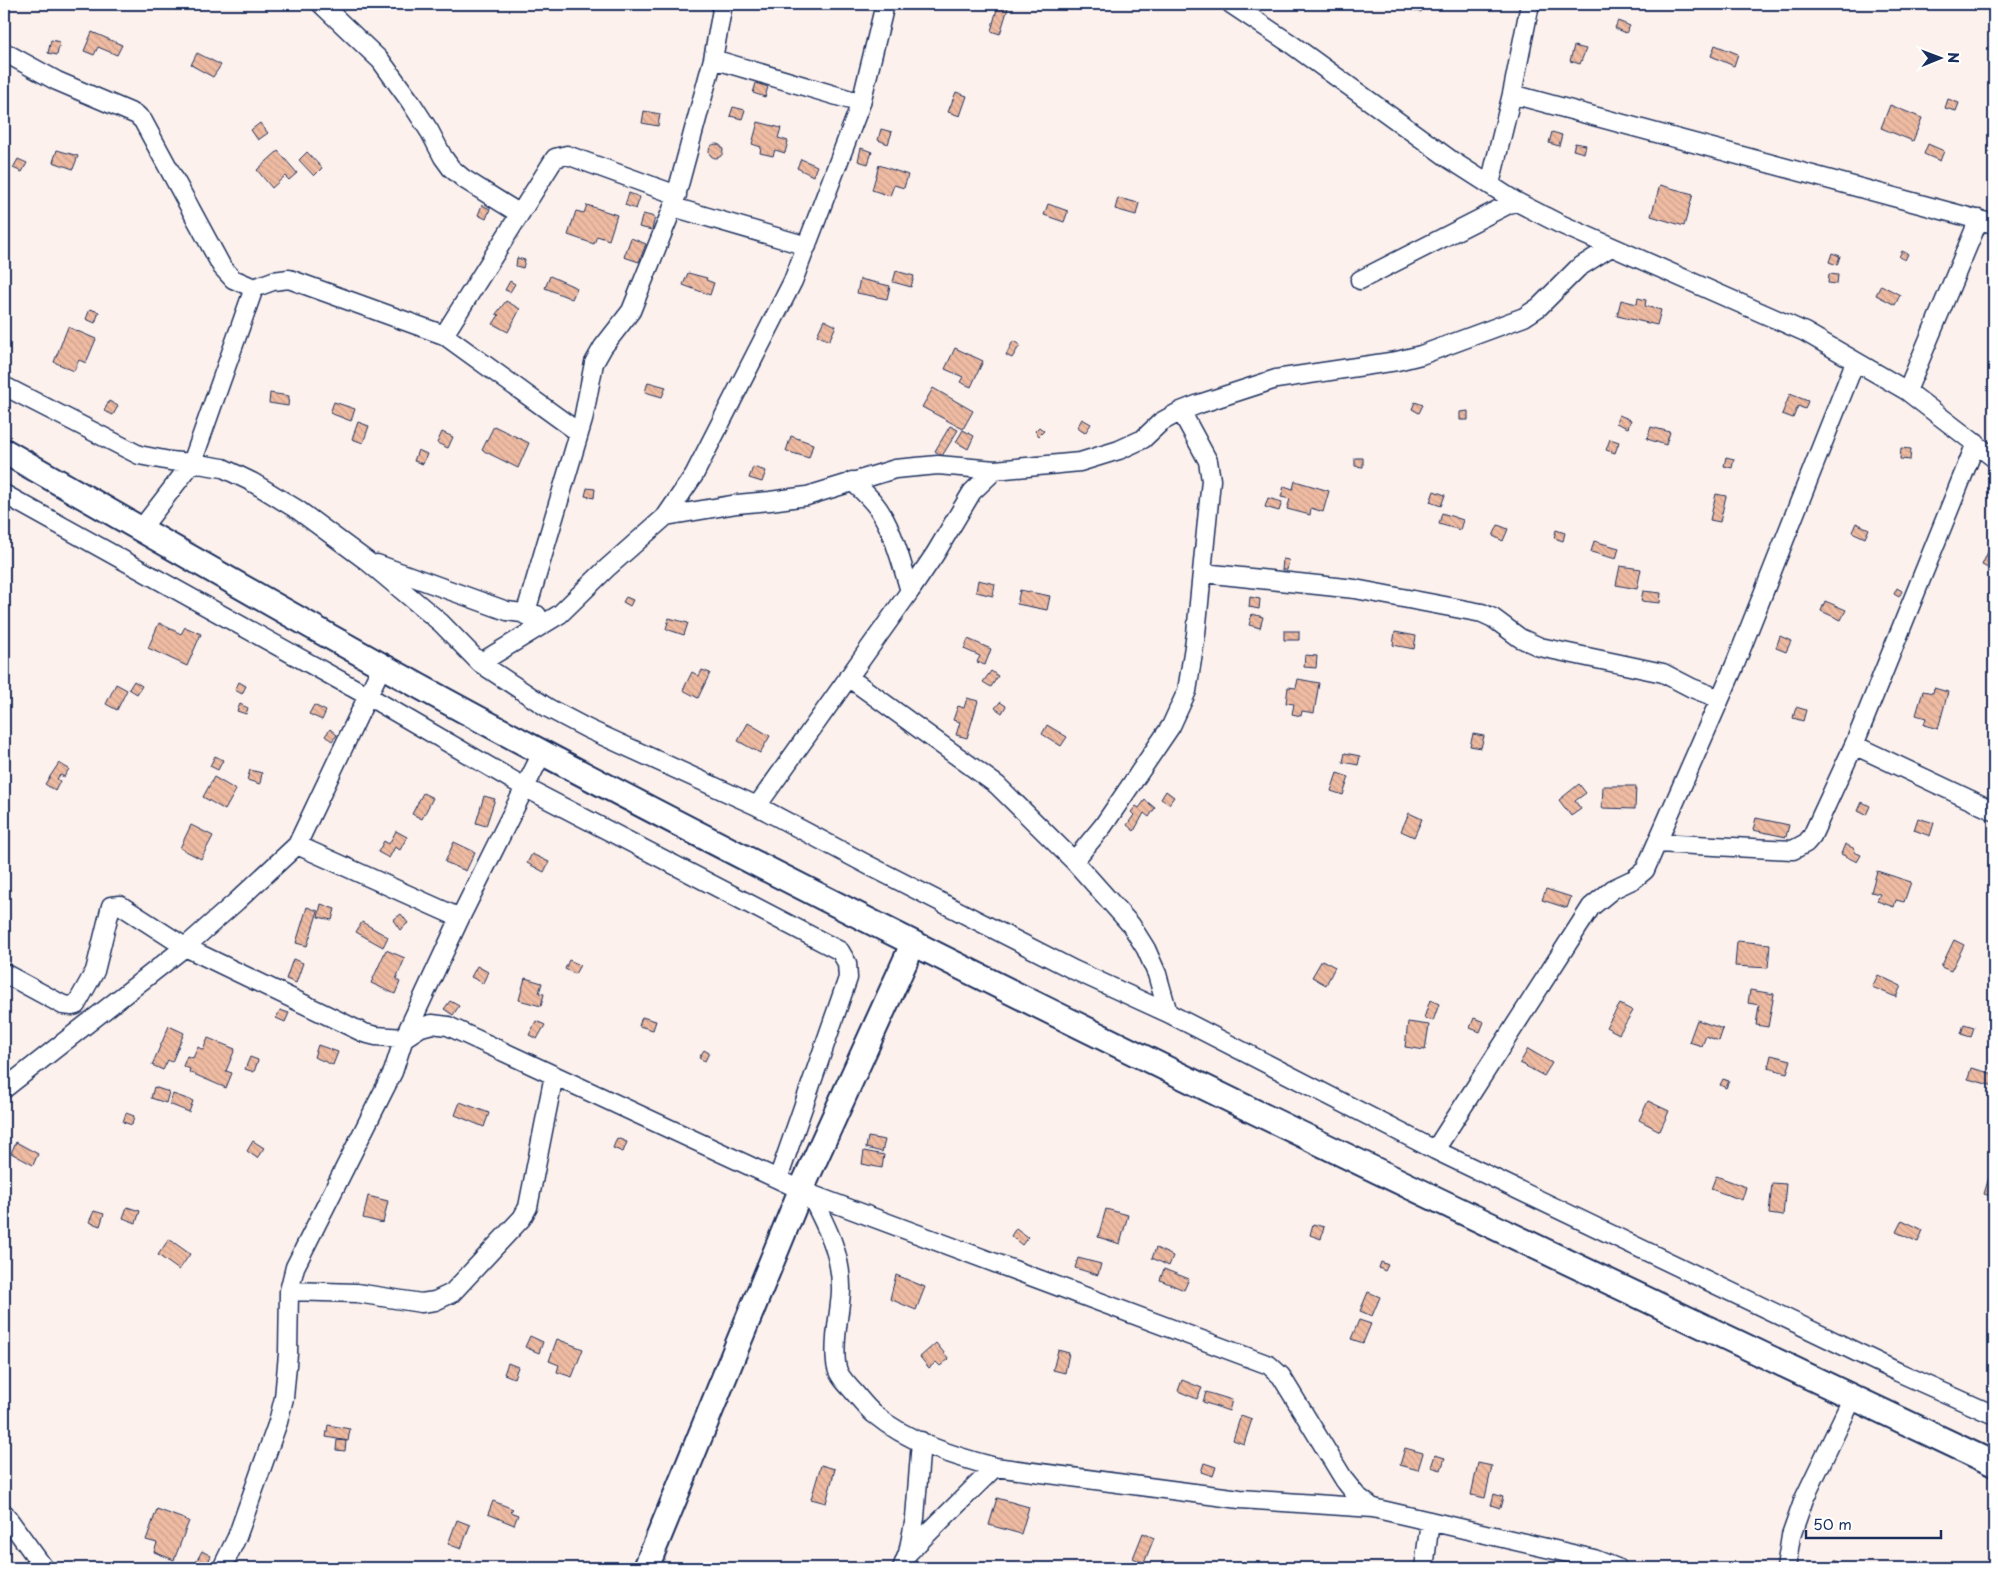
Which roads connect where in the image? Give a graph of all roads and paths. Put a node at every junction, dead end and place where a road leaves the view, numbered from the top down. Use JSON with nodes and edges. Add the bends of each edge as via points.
{"nodes":[{"id":1,"x":321,"y":4,"type":"edge"},
{"id":2,"x":723,"y":4,"type":"edge"},
{"id":3,"x":885,"y":4,"type":"edge"},
{"id":4,"x":1231,"y":4,"type":"edge"},
{"id":5,"x":1530,"y":4,"type":"edge"},
{"id":6,"x":4,"y":52,"type":"edge"},
{"id":7,"x":713,"y":59,"type":"junction"},
{"id":8,"x":1512,"y":94,"type":"junction"},
{"id":9,"x":861,"y":103,"type":"junction"},
{"id":10,"x":1490,"y":184,"type":"junction"},
{"id":11,"x":675,"y":201,"type":"junction"},
{"id":12,"x":1515,"y":201,"type":"junction"},
{"id":13,"x":520,"y":214,"type":"junction"},
{"id":14,"x":1986,"y":221,"type":"edge"},
{"id":15,"x":807,"y":246,"type":"junction"},
{"id":16,"x":1611,"y":247,"type":"junction"},
{"id":17,"x":1360,"y":280,"type":"dead end"},
{"id":18,"x":254,"y":288,"type":"junction"},
{"id":19,"x":444,"y":335,"type":"junction"},
{"id":20,"x":1855,"y":362,"type":"junction"},
{"id":21,"x":4,"y":386,"type":"edge"},
{"id":22,"x":1907,"y":391,"type":"junction"},
{"id":23,"x":1181,"y":411,"type":"junction"},
{"id":24,"x":578,"y":432,"type":"junction"},
{"id":25,"x":1976,"y":443,"type":"junction"},
{"id":26,"x":4,"y":452,"type":"edge"},
{"id":27,"x":1994,"y":458,"type":"edge"},
{"id":28,"x":192,"y":462,"type":"junction"},
{"id":29,"x":995,"y":470,"type":"junction"},
{"id":30,"x":852,"y":481,"type":"junction"},
{"id":31,"x":4,"y":494,"type":"edge"},
{"id":32,"x":666,"y":516,"type":"junction"},
{"id":33,"x":141,"y":529,"type":"junction"},
{"id":34,"x":367,"y":560,"type":"junction"},
{"id":35,"x":1203,"y":573,"type":"junction"},
{"id":36,"x":910,"y":591,"type":"junction"},
{"id":37,"x":560,"y":614,"type":"junction"},
{"id":38,"x":525,"y":615,"type":"junction"},
{"id":39,"x":480,"y":663,"type":"junction"},
{"id":40,"x":382,"y":666,"type":"junction"},
{"id":41,"x":848,"y":677,"type":"junction"},
{"id":42,"x":368,"y":696,"type":"junction"},
{"id":43,"x":1720,"y":699,"type":"junction"},
{"id":44,"x":1854,"y":745,"type":"junction"},
{"id":45,"x":542,"y":753,"type":"junction"},
{"id":46,"x":526,"y":788,"type":"junction"},
{"id":47,"x":757,"y":806,"type":"junction"},
{"id":48,"x":1993,"y":808,"type":"edge"},
{"id":49,"x":1657,"y":843,"type":"junction"},
{"id":50,"x":297,"y":845,"type":"junction"},
{"id":51,"x":1074,"y":861,"type":"junction"},
{"id":52,"x":460,"y":918,"type":"junction"},
{"id":53,"x":913,"y":944,"type":"junction"},
{"id":54,"x":185,"y":947,"type":"junction"},
{"id":55,"x":4,"y":973,"type":"edge"},
{"id":56,"x":1168,"y":1013,"type":"junction"},
{"id":57,"x":404,"y":1038,"type":"junction"},
{"id":58,"x":554,"y":1075,"type":"junction"},
{"id":59,"x":4,"y":1089,"type":"edge"},
{"id":60,"x":1435,"y":1150,"type":"junction"},
{"id":61,"x":778,"y":1179,"type":"junction"},
{"id":62,"x":806,"y":1192,"type":"junction"},
{"id":63,"x":289,"y":1291,"type":"junction"},
{"id":64,"x":1853,"y":1397,"type":"junction"},
{"id":65,"x":1994,"y":1415,"type":"edge"},
{"id":66,"x":921,"y":1442,"type":"junction"},
{"id":67,"x":1994,"y":1464,"type":"edge"},
{"id":68,"x":995,"y":1467,"type":"junction"},
{"id":69,"x":1373,"y":1508,"type":"junction"},
{"id":70,"x":4,"y":1512,"type":"edge"},
{"id":71,"x":1430,"y":1521,"type":"junction"},
{"id":72,"x":905,"y":1561,"type":"edge"},
{"id":73,"x":1593,"y":1564,"type":"edge"},
{"id":74,"x":44,"y":1568,"type":"edge"},
{"id":75,"x":222,"y":1568,"type":"edge"},
{"id":76,"x":646,"y":1568,"type":"edge"},
{"id":77,"x":1424,"y":1568,"type":"edge"},
{"id":78,"x":1617,"y":1568,"type":"edge"},
{"id":79,"x":1786,"y":1568,"type":"edge"}],
"edges":[{"from":1,"to":13,"type":"street","via":[[381,61],[451,168]]},
{"from":2,"to":7,"type":"street"},
{"from":3,"to":9,"type":"street"},
{"from":4,"to":10,"type":"street","via":[[1451,160]]},
{"from":5,"to":8,"type":"street"},
{"from":6,"to":18,"type":"street","via":[[57,81],[137,115],[222,267],[233,279]]},
{"from":7,"to":9,"type":"street"},
{"from":7,"to":11,"type":"street"},
{"from":8,"to":10,"type":"street"},
{"from":8,"to":14,"type":"street"},
{"from":9,"to":15,"type":"street"},
{"from":10,"to":12,"type":"street"},
{"from":11,"to":13,"type":"street","via":[[562,155],[555,158]]},
{"from":11,"to":15,"type":"street"},
{"from":11,"to":24,"type":"street","via":[[631,312],[594,362]]},
{"from":12,"to":16,"type":"street"},
{"from":12,"to":17,"type":"street"},
{"from":13,"to":19,"type":"street"},
{"from":14,"to":22,"type":"street"},
{"from":15,"to":32,"type":"street","via":[[793,281],[703,457]]},
{"from":16,"to":20,"type":"street","via":[[1805,332]]},
{"from":16,"to":23,"type":"street","via":[[1578,268],[1539,307],[1524,317],[1397,361],[1276,379]]},
{"from":18,"to":19,"type":"street","via":[[289,279]]},
{"from":18,"to":28,"type":"street"},
{"from":19,"to":24,"type":"street"},
{"from":20,"to":22,"type":"street"},
{"from":20,"to":43,"type":"street"},
{"from":21,"to":28,"type":"street","via":[[139,454]]},
{"from":22,"to":25,"type":"street"},
{"from":23,"to":29,"type":"street","via":[[1143,439],[1119,450],[1080,462]]},
{"from":23,"to":35,"type":"street","via":[[1208,461],[1211,480]]},
{"from":24,"to":38,"type":"street"},
{"from":25,"to":27,"type":"street"},
{"from":25,"to":44,"type":"street"},
{"from":26,"to":33,"type":"main road"},
{"from":28,"to":33,"type":"street"},
{"from":28,"to":34,"type":"street","via":[[223,468],[252,482],[298,510]]},
{"from":29,"to":30,"type":"street","via":[[918,466]]},
{"from":29,"to":36,"type":"street","via":[[972,492]]},
{"from":30,"to":32,"type":"street","via":[[807,496]]},
{"from":30,"to":36,"type":"street","via":[[871,500],[889,529]]},
{"from":31,"to":42,"type":"street"},
{"from":32,"to":37,"type":"street"},
{"from":33,"to":40,"type":"main road"},
{"from":34,"to":38,"type":"street"},
{"from":34,"to":39,"type":"street","via":[[441,623]]},
{"from":35,"to":43,"type":"street","via":[[1355,589],[1482,613],[1540,647],[1663,673]]},
{"from":35,"to":51,"type":"street","via":[[1187,691],[1171,726],[1103,826]]},
{"from":36,"to":41,"type":"street"},
{"from":37,"to":38,"type":"street"},
{"from":37,"to":39,"type":"street"},
{"from":39,"to":47,"type":"street","via":[[548,708],[588,729]]},
{"from":40,"to":42,"type":"street"},
{"from":40,"to":45,"type":"main road"},
{"from":41,"to":47,"type":"street"},
{"from":41,"to":51,"type":"street","via":[[997,785]]},
{"from":42,"to":46,"type":"street"},
{"from":42,"to":50,"type":"street"},
{"from":43,"to":49,"type":"street"},
{"from":44,"to":48,"type":"street"},
{"from":44,"to":49,"type":"street","via":[[1812,836],[1800,848]]},
{"from":45,"to":46,"type":"street"},
{"from":45,"to":53,"type":"main road"},
{"from":46,"to":52,"type":"street"},
{"from":46,"to":61,"type":"street","via":[[840,951],[847,964],[848,978]]},
{"from":47,"to":56,"type":"street","via":[[1074,970]]},
{"from":49,"to":60,"type":"street","via":[[1645,870],[1591,907]]},
{"from":50,"to":52,"type":"street"},
{"from":50,"to":54,"type":"street"},
{"from":51,"to":56,"type":"street","via":[[1131,925],[1141,941],[1157,974]]},
{"from":52,"to":57,"type":"street"},
{"from":53,"to":62,"type":"main road"},
{"from":53,"to":64,"type":"main road","via":[[1304,1136]]},
{"from":54,"to":55,"type":"street","via":[[115,904],[111,906],[95,971],[76,1005],[63,1005]]},
{"from":54,"to":57,"type":"street","via":[[364,1033]]},
{"from":54,"to":59,"type":"street"},
{"from":56,"to":60,"type":"street"},
{"from":57,"to":58,"type":"street","via":[[421,1027],[440,1024]]},
{"from":57,"to":63,"type":"street","via":[[393,1072],[295,1267]]},
{"from":58,"to":61,"type":"street"},
{"from":58,"to":63,"type":"street","via":[[528,1207],[522,1218],[452,1293],[421,1303],[373,1294]]},
{"from":60,"to":65,"type":"street"},
{"from":61,"to":62,"type":"street"},
{"from":62,"to":66,"type":"street","via":[[833,1239],[839,1260],[841,1289],[836,1364],[840,1376],[872,1412]]},
{"from":62,"to":69,"type":"street","via":[[1269,1365],[1281,1376],[1345,1482],[1356,1496]]},
{"from":62,"to":76,"type":"main road"},
{"from":63,"to":75,"type":"street","via":[[284,1398],[237,1537]]},
{"from":64,"to":67,"type":"main road"},
{"from":64,"to":79,"type":"street","via":[[1804,1499],[1791,1536]]},
{"from":66,"to":68,"type":"street"},
{"from":66,"to":72,"type":"street","via":[[915,1518]]},
{"from":68,"to":69,"type":"street","via":[[1240,1499]]},
{"from":68,"to":72,"type":"street"},
{"from":69,"to":71,"type":"street"},
{"from":70,"to":74,"type":"street"},
{"from":71,"to":73,"type":"street"},
{"from":71,"to":77,"type":"street"},
{"from":73,"to":78,"type":"street"}]}
